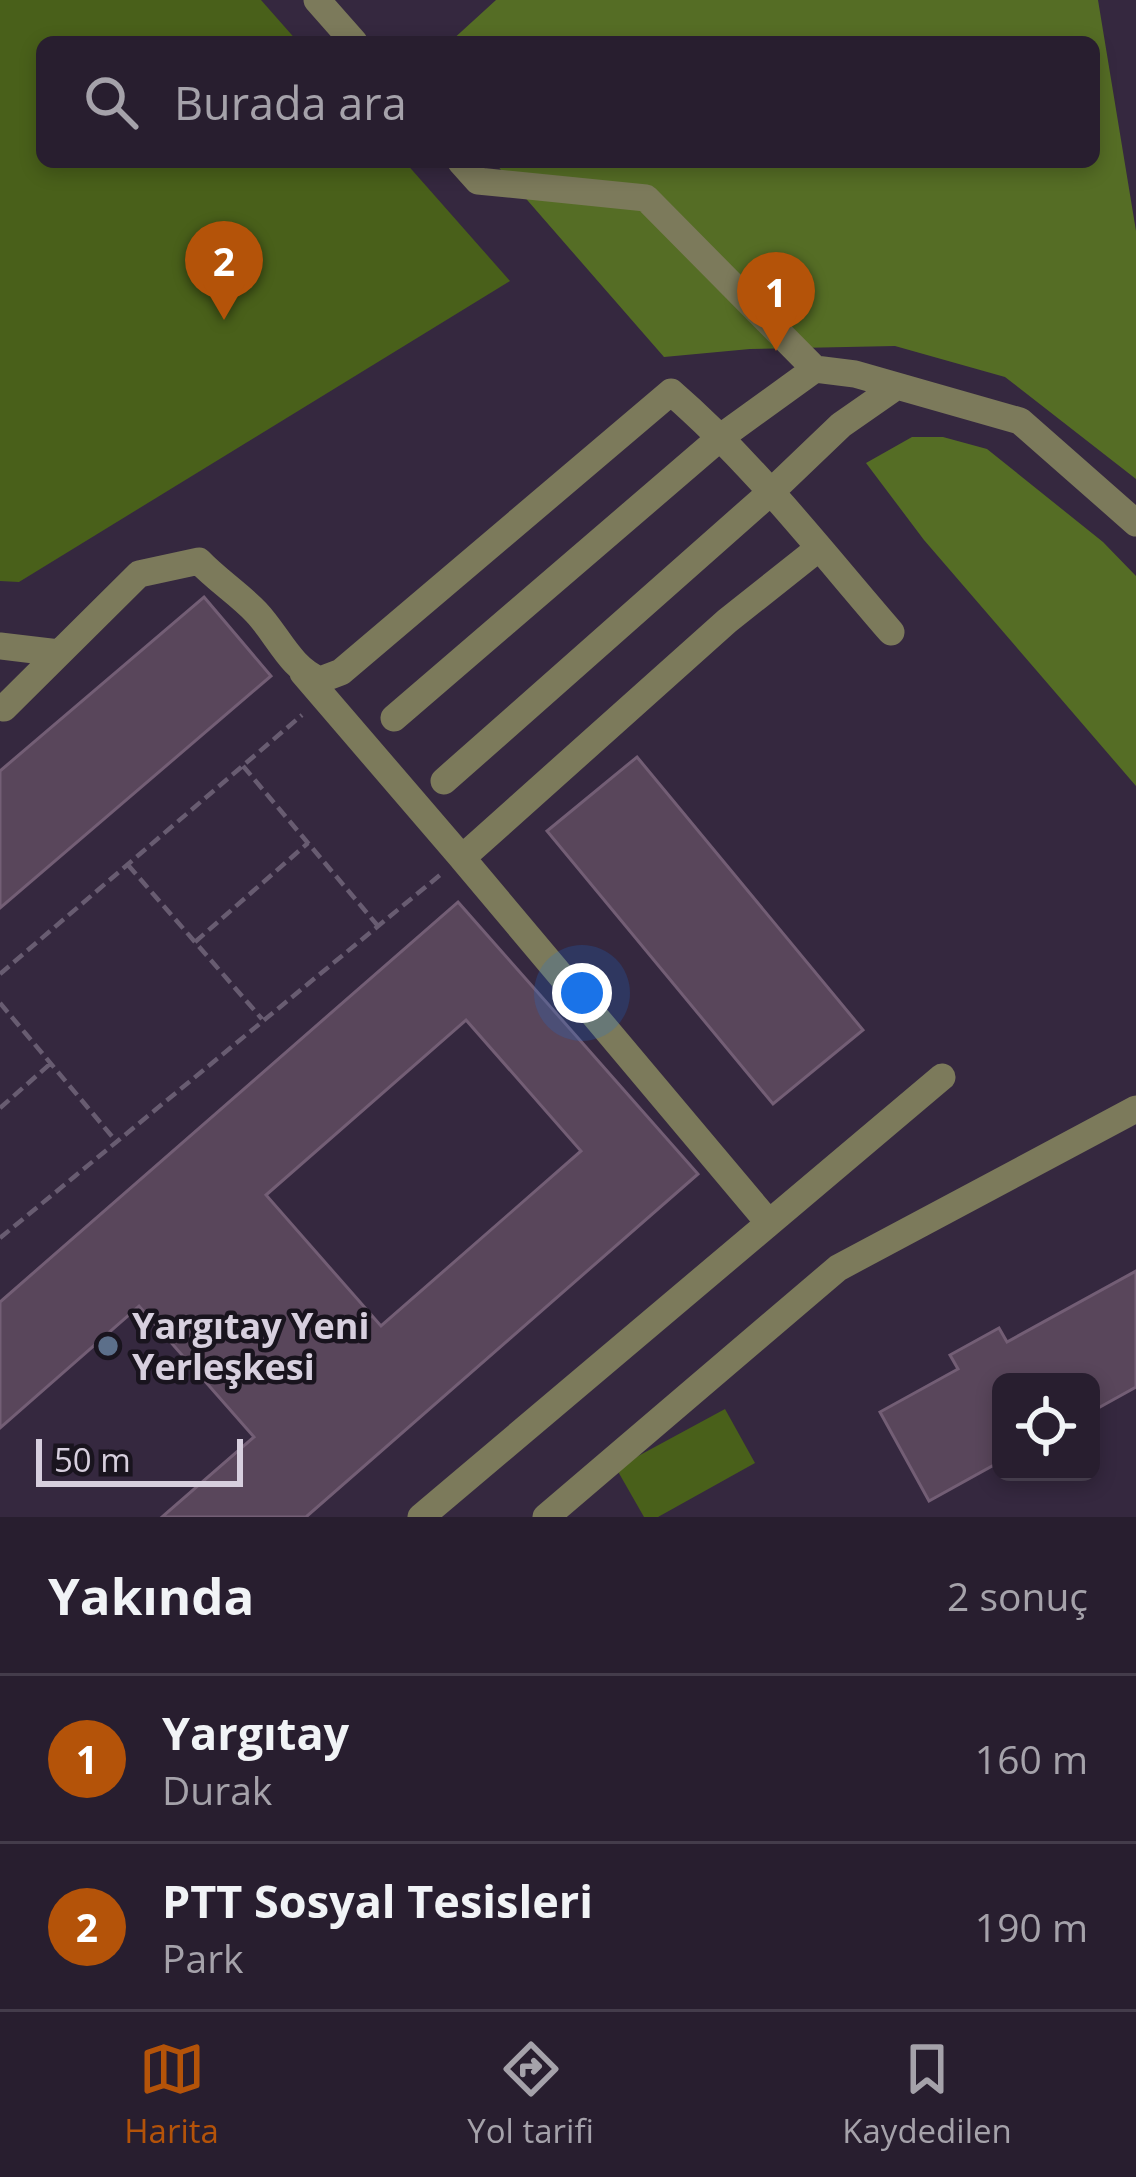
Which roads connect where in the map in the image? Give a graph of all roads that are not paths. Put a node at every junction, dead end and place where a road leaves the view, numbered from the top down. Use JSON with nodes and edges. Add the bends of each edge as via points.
{"nodes":[{"id":1,"x":317,"y":0,"type":"edge"},
{"id":2,"x":349,"y":36,"type":"edge"},
{"id":3,"x":466,"y":168,"type":"edge"},
{"id":4,"x":814,"y":369,"type":"junction"},
{"id":5,"x":897,"y":386,"type":"junction"},
{"id":6,"x":721,"y":437,"type":"junction"},
{"id":7,"x":772,"y":491,"type":"junction"},
{"id":8,"x":1136,"y":523,"type":"edge"},
{"id":9,"x":819,"y":548,"type":"junction"},
{"id":10,"x":891,"y":632,"type":"dead end"},
{"id":11,"x":0,"y":646,"type":"edge"},
{"id":12,"x":59,"y":653,"type":"junction"},
{"id":13,"x":303,"y":674,"type":"junction"},
{"id":14,"x":4,"y":708,"type":"dead end"},
{"id":15,"x":394,"y":718,"type":"dead end"},
{"id":16,"x":444,"y":781,"type":"dead end"},
{"id":17,"x":462,"y":858,"type":"junction"},
{"id":18,"x":942,"y":1077,"type":"dead end"},
{"id":19,"x":1136,"y":1109,"type":"edge"},
{"id":20,"x":770,"y":1223,"type":"junction"},
{"id":21,"x":421,"y":1517,"type":"edge"},
{"id":22,"x":546,"y":1517,"type":"edge"}],
"edges":[{"from":1,"to":2,"type":"street"},
{"from":3,"to":4,"type":"street","via":[[478,181],[646,198]]},
{"from":4,"to":5,"type":"street"},
{"from":4,"to":6,"type":"street"},
{"from":5,"to":7,"type":"street","via":[[841,425]]},
{"from":5,"to":8,"type":"street","via":[[1020,421]]},
{"from":6,"to":7,"type":"street"},
{"from":6,"to":13,"type":"street","via":[[671,392],[341,671],[320,680]]},
{"from":6,"to":15,"type":"street"},
{"from":7,"to":9,"type":"street"},
{"from":7,"to":16,"type":"street"},
{"from":9,"to":10,"type":"street"},
{"from":9,"to":17,"type":"street"},
{"from":11,"to":12,"type":"street"},
{"from":12,"to":13,"type":"street","via":[[140,574],[199,561],[254,610]]},
{"from":12,"to":14,"type":"street"},
{"from":13,"to":17,"type":"street"},
{"from":17,"to":20,"type":"street"},
{"from":18,"to":20,"type":"street"},
{"from":19,"to":22,"type":"street","via":[[838,1268]]},
{"from":20,"to":21,"type":"street"}]}
